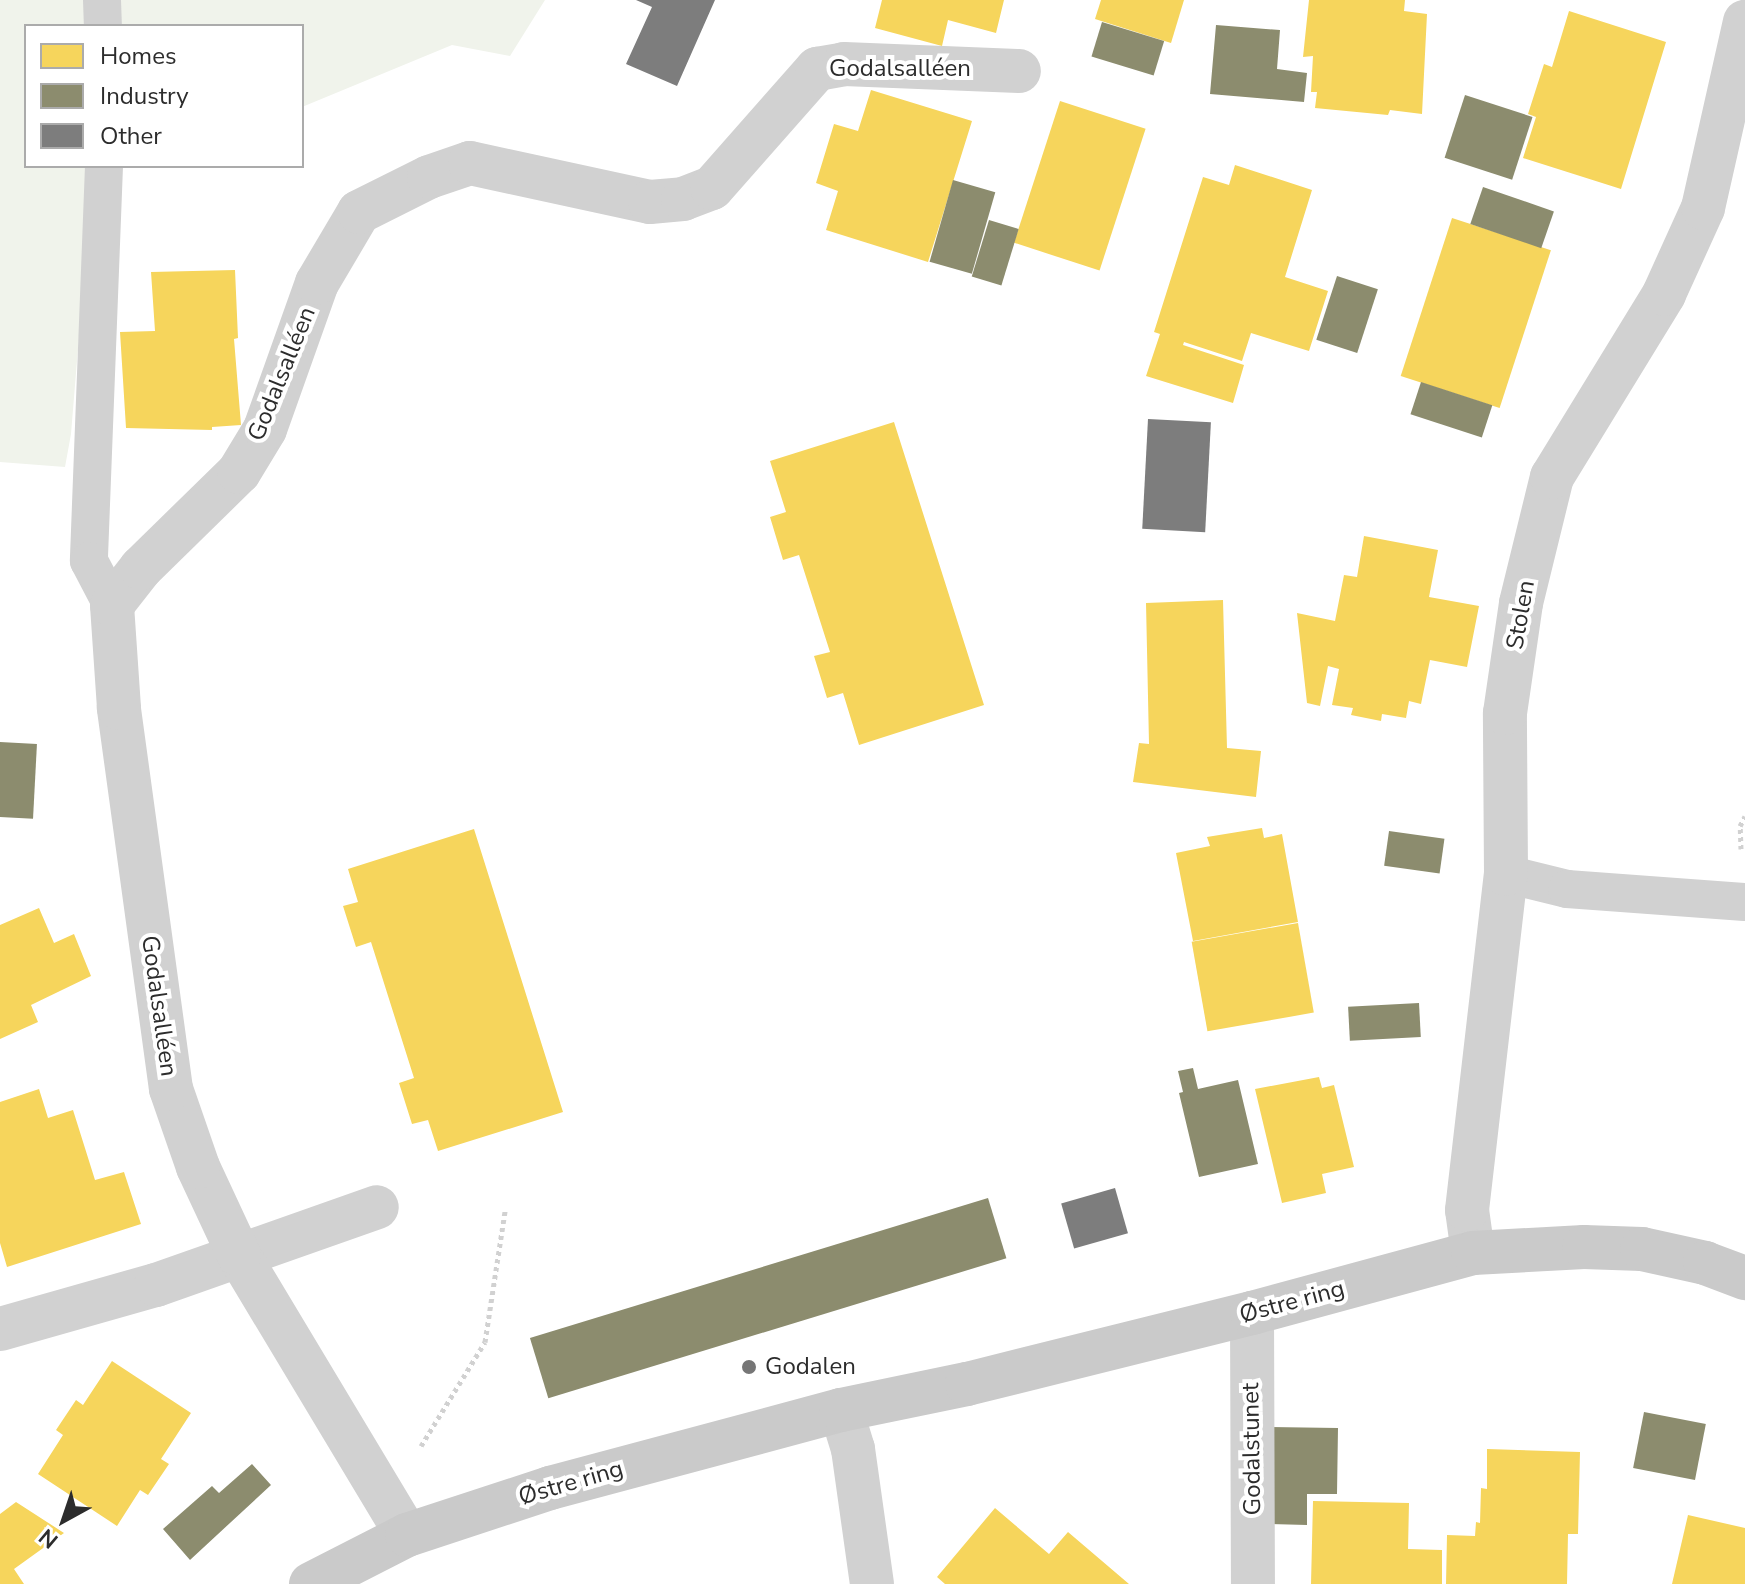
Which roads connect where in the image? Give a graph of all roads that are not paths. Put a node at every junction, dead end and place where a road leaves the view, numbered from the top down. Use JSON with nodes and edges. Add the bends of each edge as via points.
{"nodes":[{"id":1,"x":102,"y":0,"type":"edge"},
{"id":2,"x":1745,"y":22,"type":"edge"},
{"id":3,"x":103,"y":24,"type":"edge"},
{"id":4,"x":1019,"y":71,"type":"dead end"},
{"id":5,"x":104,"y":168,"type":"edge"},
{"id":6,"x":112,"y":605,"type":"junction"},
{"id":7,"x":1506,"y":874,"type":"junction"},
{"id":8,"x":1745,"y":902,"type":"edge"},
{"id":9,"x":377,"y":1207,"type":"dead end"},
{"id":10,"x":1473,"y":1253,"type":"junction"},
{"id":11,"x":239,"y":1255,"type":"junction"},
{"id":12,"x":1745,"y":1278,"type":"edge"},
{"id":13,"x":1252,"y":1313,"type":"junction"},
{"id":14,"x":0,"y":1329,"type":"edge"},
{"id":15,"x":841,"y":1410,"type":"junction"},
{"id":16,"x":407,"y":1535,"type":"junction"},
{"id":17,"x":311,"y":1584,"type":"edge"},
{"id":18,"x":872,"y":1584,"type":"edge"},
{"id":19,"x":1253,"y":1584,"type":"edge"}],
"edges":[{"from":1,"to":3,"type":"lane"},
{"from":2,"to":7,"type":"street","name":"Stolen","via":[[1703,208],[1664,294],[1552,477],[1521,603],[1505,713]]},
{"from":4,"to":6,"type":"street","name":"Godalsalléen","via":[[844,64],[817,69],[712,188],[683,199],[650,202],[470,163],[359,212],[317,283],[265,429],[239,472],[141,568]]},
{"from":5,"to":6,"type":"lane","via":[[89,561]]},
{"from":6,"to":11,"type":"street","name":"Godalsalléen","via":[[119,708],[171,1089],[198,1167]]},
{"from":7,"to":8,"type":"lane","via":[[1567,889]]},
{"from":7,"to":10,"type":"street","name":"Stolen","via":[[1467,1210]]},
{"from":9,"to":11,"type":"street"},
{"from":10,"to":12,"type":"street","name":"Østre ring","via":[[1642,1249]]},
{"from":10,"to":13,"type":"street","name":"Østre ring"},
{"from":11,"to":14,"type":"street","via":[[156,1285]]},
{"from":11,"to":16,"type":"street","name":"Godalsalléen"},
{"from":13,"to":15,"type":"street","name":"Østre ring"},
{"from":13,"to":19,"type":"street","name":"Godalstunet"},
{"from":15,"to":16,"type":"street","name":"Østre ring","via":[[550,1488]]},
{"from":15,"to":18,"type":"street","via":[[853,1449]]},
{"from":16,"to":17,"type":"street","name":"Østre ring"}]}
